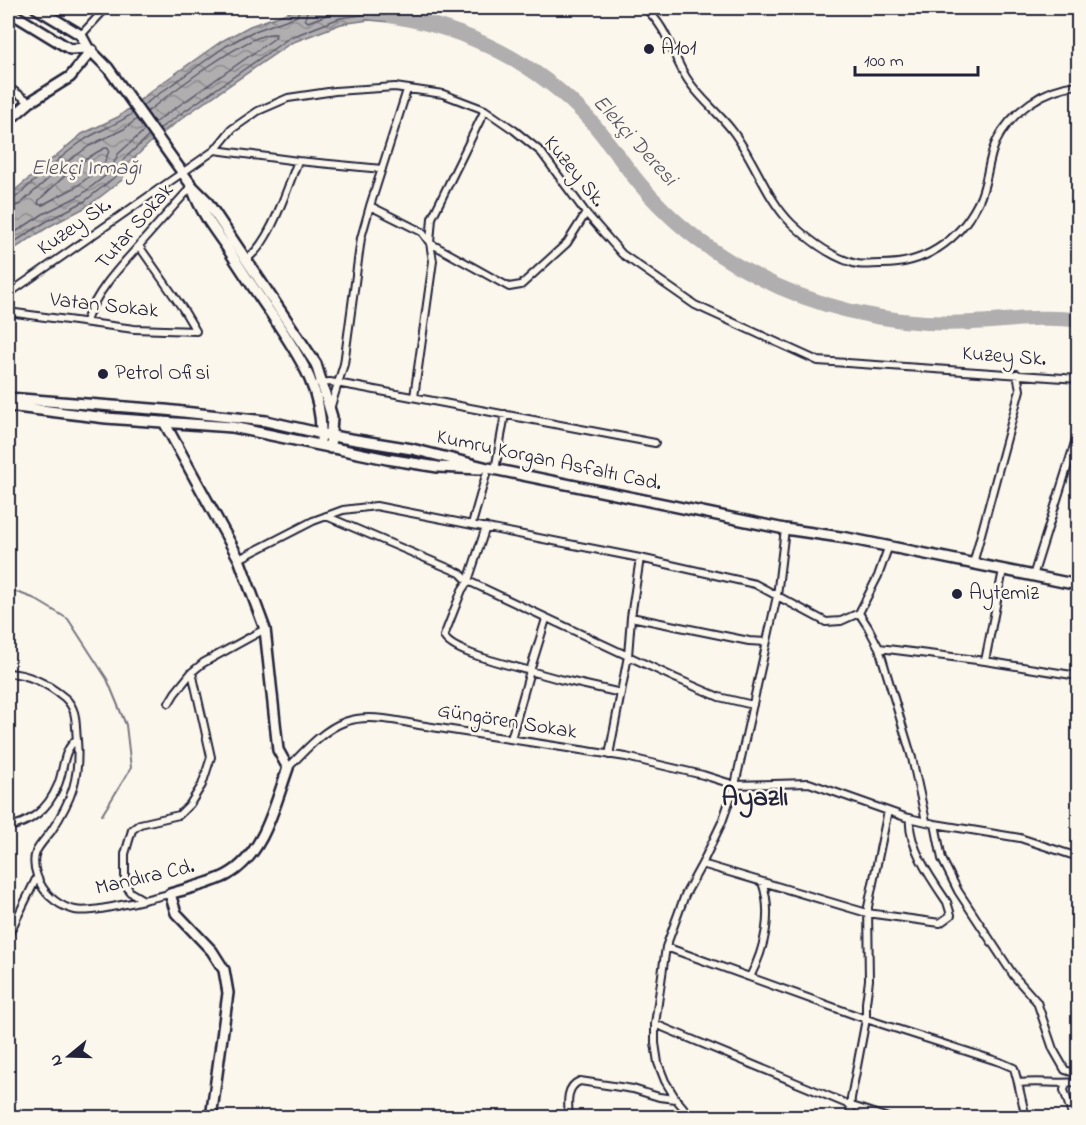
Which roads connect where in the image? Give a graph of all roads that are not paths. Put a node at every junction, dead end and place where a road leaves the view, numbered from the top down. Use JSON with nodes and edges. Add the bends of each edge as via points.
{"nodes":[{"id":1,"x":36,"y":8,"type":"edge"},
{"id":2,"x":106,"y":8,"type":"edge"},
{"id":3,"x":645,"y":8,"type":"edge"},
{"id":4,"x":8,"y":11,"type":"edge"},
{"id":5,"x":81,"y":35,"type":"junction"},
{"id":6,"x":90,"y":49,"type":"junction"},
{"id":7,"x":1078,"y":85,"type":"edge"},
{"id":8,"x":8,"y":87,"type":"edge"},
{"id":9,"x":407,"y":90,"type":"junction"},
{"id":10,"x":30,"y":102,"type":"junction"},
{"id":11,"x":485,"y":110,"type":"junction"},
{"id":12,"x":8,"y":121,"type":"edge"},
{"id":13,"x":215,"y":150,"type":"junction"},
{"id":14,"x":298,"y":162,"type":"junction"},
{"id":15,"x":180,"y":169,"type":"junction"},
{"id":16,"x":382,"y":169,"type":"junction"},
{"id":17,"x":192,"y":186,"type":"junction"},
{"id":18,"x":370,"y":206,"type":"junction"},
{"id":19,"x":586,"y":213,"type":"junction"},
{"id":20,"x":217,"y":224,"type":"junction"},
{"id":21,"x":430,"y":243,"type":"junction"},
{"id":22,"x":139,"y":246,"type":"junction"},
{"id":23,"x":243,"y":263,"type":"junction"},
{"id":24,"x":8,"y":294,"type":"edge"},
{"id":25,"x":274,"y":299,"type":"junction"},
{"id":26,"x":266,"y":306,"type":"junction"},
{"id":27,"x":8,"y":312,"type":"edge"},
{"id":28,"x":86,"y":321,"type":"junction"},
{"id":29,"x":1017,"y":374,"type":"junction"},
{"id":30,"x":1078,"y":379,"type":"edge"},
{"id":31,"x":323,"y":383,"type":"junction"},
{"id":32,"x":339,"y":383,"type":"junction"},
{"id":33,"x":312,"y":384,"type":"junction"},
{"id":34,"x":414,"y":397,"type":"junction"},
{"id":35,"x":8,"y":398,"type":"edge"},
{"id":36,"x":8,"y":406,"type":"edge"},
{"id":37,"x":330,"y":409,"type":"junction"},
{"id":38,"x":505,"y":414,"type":"junction"},
{"id":39,"x":164,"y":422,"type":"junction"},
{"id":40,"x":321,"y":434,"type":"junction"},
{"id":41,"x":1078,"y":434,"type":"edge"},
{"id":42,"x":332,"y":436,"type":"junction"},
{"id":43,"x":655,"y":443,"type":"dead end"},
{"id":44,"x":325,"y":447,"type":"junction"},
{"id":45,"x":492,"y":469,"type":"junction"},
{"id":46,"x":326,"y":516,"type":"junction"},
{"id":47,"x":472,"y":524,"type":"junction"},
{"id":48,"x":486,"y":527,"type":"junction"},
{"id":49,"x":785,"y":529,"type":"junction"},
{"id":50,"x":888,"y":548,"type":"junction"},
{"id":51,"x":239,"y":558,"type":"junction"},
{"id":52,"x":640,"y":558,"type":"junction"},
{"id":53,"x":973,"y":564,"type":"junction"},
{"id":54,"x":1003,"y":570,"type":"junction"},
{"id":55,"x":1033,"y":576,"type":"junction"},
{"id":56,"x":468,"y":581,"type":"junction"},
{"id":57,"x":1078,"y":585,"type":"edge"},
{"id":58,"x":777,"y":596,"type":"junction"},
{"id":59,"x":859,"y":613,"type":"junction"},
{"id":60,"x":631,"y":617,"type":"junction"},
{"id":61,"x":546,"y":619,"type":"junction"},
{"id":62,"x":265,"y":629,"type":"junction"},
{"id":63,"x":766,"y":642,"type":"junction"},
{"id":64,"x":879,"y":648,"type":"junction"},
{"id":65,"x":628,"y":656,"type":"junction"},
{"id":66,"x":985,"y":661,"type":"junction"},
{"id":67,"x":530,"y":671,"type":"junction"},
{"id":68,"x":192,"y":672,"type":"junction"},
{"id":69,"x":8,"y":673,"type":"edge"},
{"id":70,"x":1078,"y":676,"type":"edge"},
{"id":71,"x":621,"y":693,"type":"junction"},
{"id":72,"x":169,"y":703,"type":"dead end"},
{"id":73,"x":753,"y":705,"type":"junction"},
{"id":74,"x":511,"y":739,"type":"junction"},
{"id":75,"x":77,"y":740,"type":"junction"},
{"id":76,"x":609,"y":755,"type":"junction"},
{"id":77,"x":288,"y":768,"type":"junction"},
{"id":78,"x":735,"y":785,"type":"junction"},
{"id":79,"x":888,"y":811,"type":"junction"},
{"id":80,"x":910,"y":818,"type":"junction"},
{"id":81,"x":926,"y":821,"type":"junction"},
{"id":82,"x":935,"y":824,"type":"junction"},
{"id":83,"x":8,"y":827,"type":"edge"},
{"id":84,"x":1078,"y":856,"type":"edge"},
{"id":85,"x":702,"y":864,"type":"junction"},
{"id":86,"x":37,"y":877,"type":"junction"},
{"id":87,"x":762,"y":882,"type":"junction"},
{"id":88,"x":170,"y":894,"type":"junction"},
{"id":89,"x":140,"y":900,"type":"junction"},
{"id":90,"x":867,"y":913,"type":"junction"},
{"id":91,"x":8,"y":936,"type":"edge"},
{"id":92,"x":666,"y":947,"type":"junction"},
{"id":93,"x":750,"y":977,"type":"junction"},
{"id":94,"x":866,"y":1019,"type":"junction"},
{"id":95,"x":655,"y":1024,"type":"junction"},
{"id":96,"x":1078,"y":1074,"type":"edge"},
{"id":97,"x":1078,"y":1082,"type":"edge"},
{"id":98,"x":1018,"y":1083,"type":"junction"},
{"id":99,"x":1066,"y":1083,"type":"junction"},
{"id":100,"x":676,"y":1099,"type":"junction"},
{"id":101,"x":852,"y":1106,"type":"junction"},
{"id":102,"x":211,"y":1118,"type":"edge"},
{"id":103,"x":569,"y":1118,"type":"edge"},
{"id":104,"x":692,"y":1118,"type":"edge"},
{"id":105,"x":850,"y":1118,"type":"edge"},
{"id":106,"x":888,"y":1118,"type":"edge"},
{"id":107,"x":1026,"y":1118,"type":"edge"},
{"id":108,"x":1073,"y":1118,"type":"edge"}],
"edges":[{"from":1,"to":5,"type":"main road"},
{"from":2,"to":5,"type":"street"},
{"from":3,"to":7,"type":"street","via":[[659,21],[688,80],[732,129],[783,215],[827,251],[855,264],[909,263],[953,238],[979,203],[996,142],[1018,112],[1042,94]]},
{"from":4,"to":6,"type":"main road","via":[[70,49]]},
{"from":5,"to":6,"type":"main road"},
{"from":6,"to":10,"type":"main road","via":[[70,77]]},
{"from":6,"to":15,"type":"main road"},
{"from":8,"to":10,"type":"street"},
{"from":9,"to":11,"type":"street","name":"Kuzey Sk.","via":[[443,94]]},
{"from":9,"to":13,"type":"street","name":"Kuzey Sk.","via":[[395,87],[335,91],[288,98],[258,111],[232,129]]},
{"from":9,"to":16,"type":"street"},
{"from":10,"to":12,"type":"main road"},
{"from":11,"to":19,"type":"street","name":"Kuzey Sk.","via":[[541,152]]},
{"from":11,"to":21,"type":"street","via":[[432,218]]},
{"from":13,"to":14,"type":"street"},
{"from":13,"to":15,"type":"street","name":"Kuzey Sk."},
{"from":14,"to":16,"type":"street"},
{"from":14,"to":23,"type":"street","via":[[264,240]]},
{"from":15,"to":17,"type":"main road"},
{"from":15,"to":24,"type":"street","name":"Kuzey Sk."},
{"from":16,"to":18,"type":"street"},
{"from":17,"to":20,"type":"main road","via":[[206,200]]},
{"from":17,"to":20,"type":"main road","via":[[197,202]]},
{"from":17,"to":22,"type":"street","name":"Tutar Sokak"},
{"from":18,"to":21,"type":"street","via":[[422,232]]},
{"from":18,"to":32,"type":"street","via":[[361,238]]},
{"from":19,"to":21,"type":"street","via":[[567,243],[521,285],[509,287]]},
{"from":19,"to":29,"type":"street","name":"Kuzey Sk.","via":[[622,254],[695,305],[818,361]]},
{"from":20,"to":23,"type":"main road"},
{"from":21,"to":34,"type":"street","via":[[433,261]]},
{"from":22,"to":28,"type":"street","name":"Tutar Sokak","via":[[109,280]]},
{"from":22,"to":28,"type":"street","name":"Vatan Sokak","via":[[196,331],[134,329]]},
{"from":23,"to":25,"type":"main road"},
{"from":23,"to":26,"type":"main road"},
{"from":25,"to":26,"type":"main road"},
{"from":25,"to":31,"type":"main road","via":[[316,364]]},
{"from":26,"to":33,"type":"main road","via":[[304,364]]},
{"from":27,"to":28,"type":"street","name":"Vatan Sokak"},
{"from":29,"to":30,"type":"street","name":"Kuzey Sk."},
{"from":29,"to":53,"type":"street","via":[[1020,390]]},
{"from":31,"to":32,"type":"street"},
{"from":31,"to":33,"type":"street"},
{"from":31,"to":37,"type":"main road"},
{"from":32,"to":34,"type":"street"},
{"from":32,"to":37,"type":"street"},
{"from":33,"to":40,"type":"main road"},
{"from":34,"to":38,"type":"street"},
{"from":35,"to":40,"type":"main road","name":"Kumru Korgan Asfaltı Cad.","via":[[266,421]]},
{"from":36,"to":39,"type":"main road"},
{"from":37,"to":42,"type":"main road"},
{"from":38,"to":43,"type":"street"},
{"from":38,"to":45,"type":"street"},
{"from":39,"to":44,"type":"main road","via":[[232,427]]},
{"from":39,"to":51,"type":"main road"},
{"from":40,"to":42,"type":"main road","name":"Kumru Korgan Asfaltı Cad."},
{"from":40,"to":44,"type":"main road"},
{"from":41,"to":55,"type":"street"},
{"from":42,"to":44,"type":"main road"},
{"from":42,"to":45,"type":"main road","name":"Kumru Korgan Asfaltı Cad.","via":[[412,449]]},
{"from":44,"to":45,"type":"main road","via":[[438,467]]},
{"from":45,"to":47,"type":"street"},
{"from":45,"to":49,"type":"main road","name":"Kumru Korgan Asfaltı Cad."},
{"from":46,"to":47,"type":"street","via":[[376,506]]},
{"from":46,"to":51,"type":"street"},
{"from":46,"to":56,"type":"street","via":[[460,573]]},
{"from":47,"to":48,"type":"street"},
{"from":48,"to":52,"type":"street"},
{"from":48,"to":56,"type":"street"},
{"from":49,"to":50,"type":"main road","name":"Kumru Korgan Asfaltı Cad."},
{"from":49,"to":58,"type":"street"},
{"from":50,"to":53,"type":"main road","name":"Kumru Korgan Asfaltı Cad."},
{"from":50,"to":59,"type":"street"},
{"from":51,"to":62,"type":"main road"},
{"from":52,"to":58,"type":"street","via":[[755,584]]},
{"from":52,"to":60,"type":"street"},
{"from":53,"to":54,"type":"main road","name":"Kumru Korgan Asfaltı Cad."},
{"from":54,"to":55,"type":"main road","name":"Kumru Korgan Asfaltı Cad."},
{"from":54,"to":66,"type":"street"},
{"from":55,"to":57,"type":"main road","name":"Kumru Korgan Asfaltı Cad."},
{"from":56,"to":61,"type":"street"},
{"from":56,"to":67,"type":"street","via":[[444,636],[446,641],[481,657]]},
{"from":58,"to":59,"type":"street","via":[[826,622]]},
{"from":58,"to":63,"type":"street"},
{"from":59,"to":64,"type":"street"},
{"from":60,"to":63,"type":"street"},
{"from":60,"to":65,"type":"street"},
{"from":61,"to":65,"type":"street"},
{"from":61,"to":67,"type":"street"},
{"from":62,"to":68,"type":"street"},
{"from":62,"to":77,"type":"main road","via":[[278,750]]},
{"from":63,"to":73,"type":"street"},
{"from":64,"to":66,"type":"street"},
{"from":64,"to":81,"type":"street","via":[[912,758]]},
{"from":65,"to":71,"type":"street"},
{"from":65,"to":73,"type":"street","via":[[719,697]]},
{"from":66,"to":70,"type":"street"},
{"from":67,"to":71,"type":"street"},
{"from":67,"to":74,"type":"street"},
{"from":68,"to":72,"type":"street"},
{"from":68,"to":89,"type":"street","via":[[211,757],[202,785],[179,815],[140,824],[132,830],[125,854],[125,883]]},
{"from":69,"to":75,"type":"street","via":[[38,679],[70,702],[77,719]]},
{"from":71,"to":76,"type":"street"},
{"from":73,"to":78,"type":"street"},
{"from":74,"to":76,"type":"street","name":"Güngören Sokak"},
{"from":74,"to":77,"type":"street","name":"Güngören Sokak","via":[[361,717],[339,723],[319,736]]},
{"from":75,"to":83,"type":"street","via":[[66,751],[58,786],[47,805],[21,824]]},
{"from":75,"to":86,"type":"street","via":[[74,790],[36,852]]},
{"from":76,"to":78,"type":"street","name":"Güngören Sokak"},
{"from":77,"to":88,"type":"main road","name":"Mandıra Cd.","via":[[272,815],[243,863],[228,875]]},
{"from":78,"to":79,"type":"street","name":"Güngören Sokak","via":[[809,783]]},
{"from":78,"to":85,"type":"street"},
{"from":79,"to":80,"type":"street","name":"Güngören Sokak"},
{"from":79,"to":90,"type":"street"},
{"from":80,"to":81,"type":"street","name":"Güngören Sokak"},
{"from":80,"to":90,"type":"street","via":[[909,827],[919,856],[951,915],[940,923]]},
{"from":81,"to":82,"type":"street","name":"Güngören Sokak"},
{"from":82,"to":84,"type":"street","name":"Güngören Sokak","via":[[1020,838]]},
{"from":82,"to":96,"type":"street","via":[[942,859],[958,891],[1014,976],[1037,1002],[1053,1049],[1065,1070]]},
{"from":85,"to":87,"type":"street"},
{"from":85,"to":92,"type":"street","via":[[685,894]]},
{"from":86,"to":89,"type":"street","name":"Mandıra Cd.","via":[[43,889],[63,906],[77,911]]},
{"from":86,"to":91,"type":"street"},
{"from":87,"to":90,"type":"street"},
{"from":87,"to":93,"type":"street","via":[[768,917]]},
{"from":88,"to":89,"type":"street","name":"Mandıra Cd."},
{"from":88,"to":102,"type":"main road","via":[[176,913],[212,951],[224,970],[228,993]]},
{"from":90,"to":94,"type":"street"},
{"from":92,"to":93,"type":"street"},
{"from":92,"to":95,"type":"street"},
{"from":93,"to":94,"type":"street"},
{"from":94,"to":98,"type":"street","via":[[1014,1068]]},
{"from":94,"to":101,"type":"street"},
{"from":95,"to":100,"type":"street","via":[[658,1063]]},
{"from":95,"to":101,"type":"street"},
{"from":97,"to":99,"type":"street"},
{"from":98,"to":99,"type":"street"},
{"from":98,"to":107,"type":"street"},
{"from":99,"to":108,"type":"street","via":[[1064,1090]]},
{"from":100,"to":103,"type":"street","via":[[580,1081],[570,1088]]},
{"from":100,"to":104,"type":"street"},
{"from":101,"to":105,"type":"street"},
{"from":101,"to":106,"type":"street"}]}
